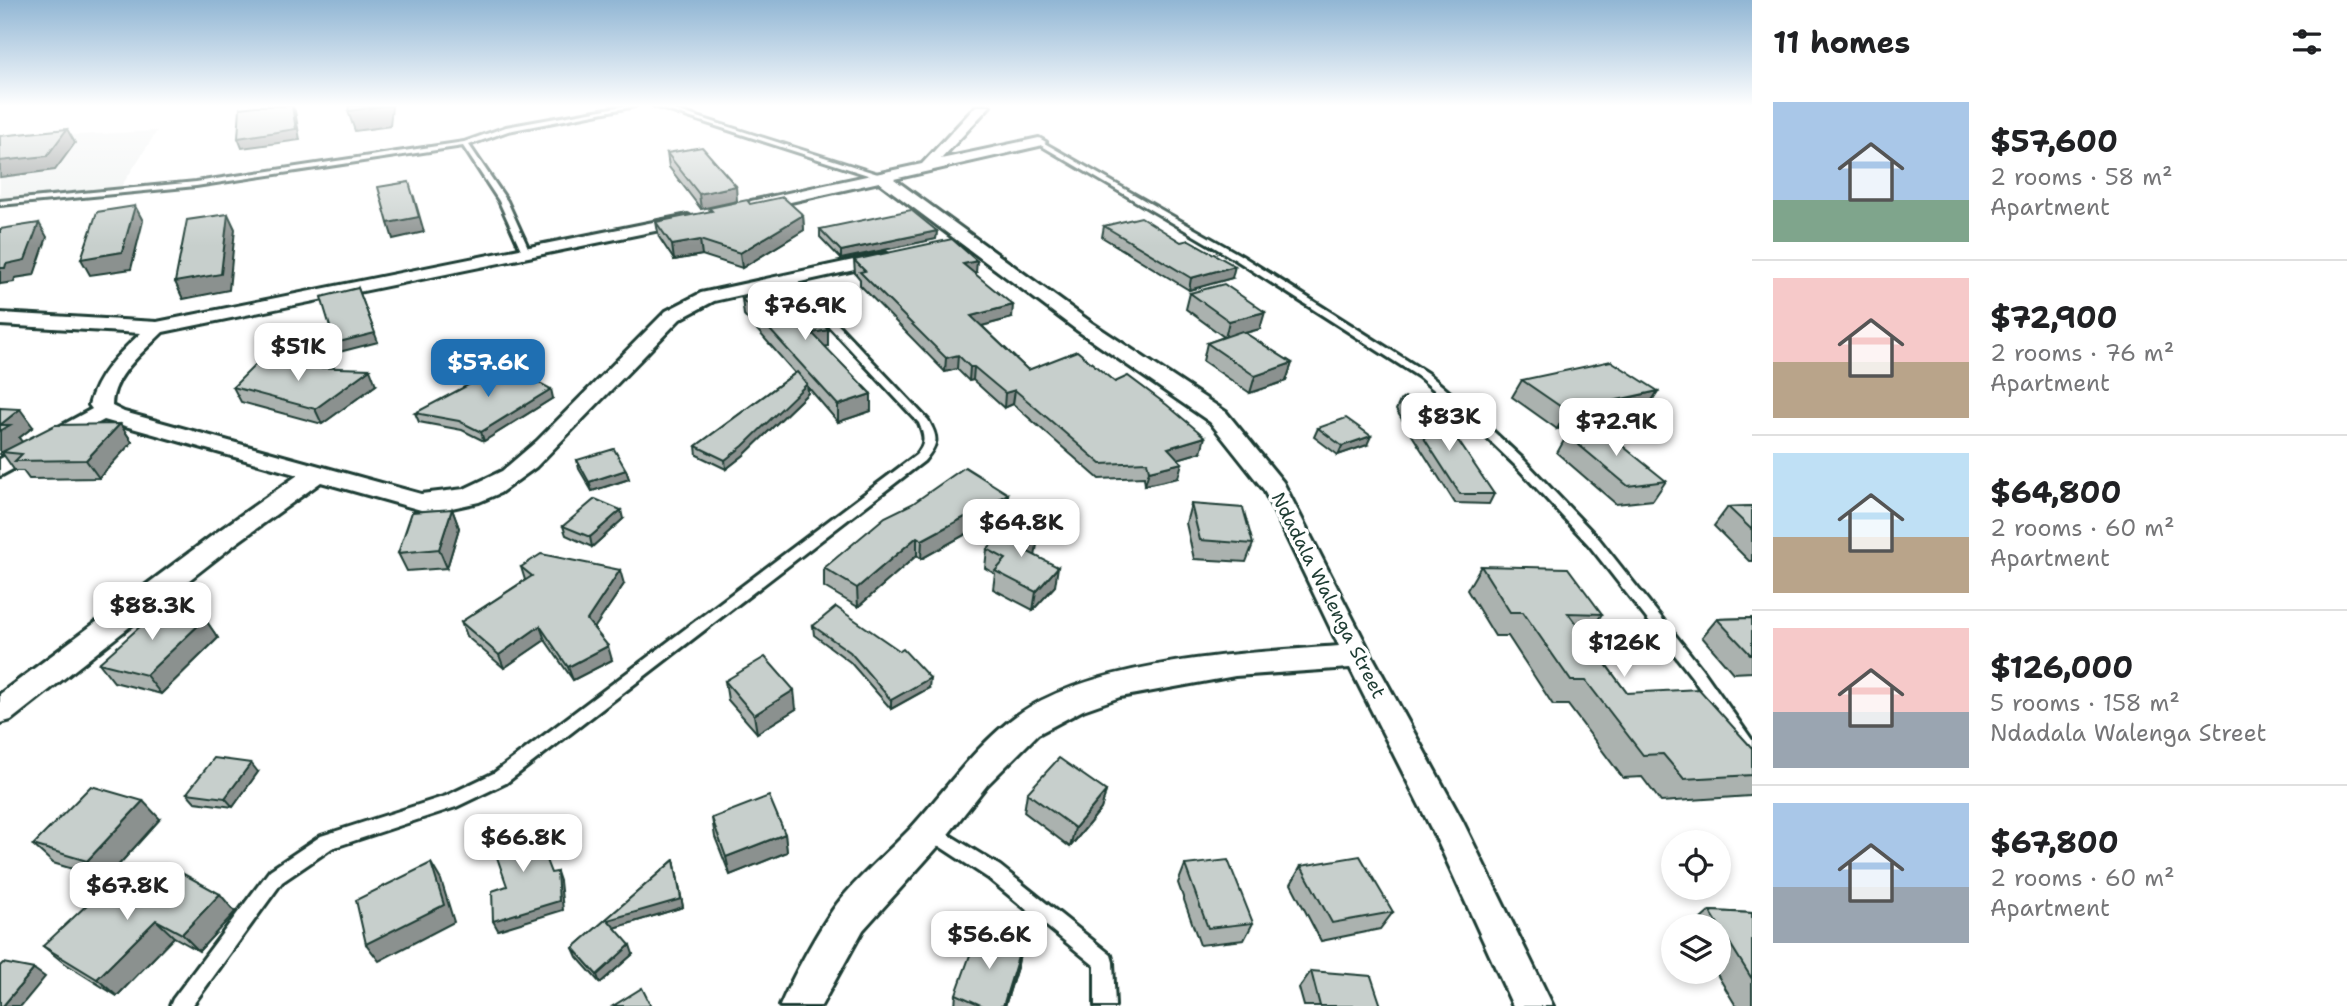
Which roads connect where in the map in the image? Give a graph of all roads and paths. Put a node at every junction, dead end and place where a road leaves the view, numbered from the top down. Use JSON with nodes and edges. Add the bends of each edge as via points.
{"nodes":[{"id":1,"x":405,"y":153,"type":"edge"},
{"id":2,"x":471,"y":153,"type":"edge"},
{"id":3,"x":807,"y":153,"type":"edge"},
{"id":4,"x":939,"y":153,"type":"edge"},
{"id":5,"x":988,"y":153,"type":"edge"},
{"id":6,"x":1058,"y":153,"type":"edge"},
{"id":7,"x":927,"y":166,"type":"junction"},
{"id":8,"x":880,"y":176,"type":"junction"},
{"id":9,"x":0,"y":203,"type":"edge"},
{"id":10,"x":731,"y":210,"type":"edge"},
{"id":11,"x":704,"y":216,"type":"edge"},
{"id":12,"x":969,"y":240,"type":"junction"},
{"id":13,"x":944,"y":245,"type":"edge"},
{"id":14,"x":527,"y":254,"type":"junction"},
{"id":15,"x":905,"y":254,"type":"edge"},
{"id":16,"x":789,"y":278,"type":"junction"},
{"id":17,"x":0,"y":319,"type":"edge"},
{"id":18,"x":157,"y":328,"type":"junction"},
{"id":19,"x":104,"y":411,"type":"junction"},
{"id":20,"x":0,"y":469,"type":"edge"},
{"id":21,"x":317,"y":474,"type":"junction"},
{"id":22,"x":1359,"y":656,"type":"junction"},
{"id":23,"x":0,"y":711,"type":"edge"},
{"id":24,"x":1752,"y":753,"type":"edge"},
{"id":25,"x":930,"y":831,"type":"junction"},
{"id":26,"x":180,"y":1006,"type":"edge"},
{"id":27,"x":800,"y":1006,"type":"edge"},
{"id":28,"x":1105,"y":1006,"type":"edge"},
{"id":29,"x":1533,"y":1006,"type":"edge"}],
"edges":[{"from":1,"to":9,"type":"lane","via":[[196,184]]},
{"from":2,"to":14,"type":"lane","via":[[503,201]]},
{"from":3,"to":8,"type":"lane"},
{"from":4,"to":7,"type":"street"},
{"from":5,"to":7,"type":"street"},
{"from":6,"to":24,"type":"lane","via":[[1262,273],[1423,375],[1464,410],[1594,542],[1698,673]]},
{"from":7,"to":8,"type":"street"},
{"from":8,"to":10,"type":"street"},
{"from":8,"to":12,"type":"street","name":"Ndadala Walenga Street"},
{"from":11,"to":14,"type":"street"},
{"from":12,"to":13,"type":"street"},
{"from":12,"to":22,"type":"street","name":"Ndadala Walenga Street","via":[[1085,327],[1218,417],[1275,487]]},
{"from":14,"to":18,"type":"street"},
{"from":15,"to":16,"type":"street"},
{"from":16,"to":21,"type":"street","via":[[708,297],[673,315],[526,467],[498,486],[442,503],[421,502]]},
{"from":16,"to":26,"type":"lane","via":[[924,422],[930,446],[920,458],[500,778],[450,802],[327,842],[276,876]]},
{"from":17,"to":18,"type":"street"},
{"from":18,"to":19,"type":"street","via":[[103,389],[100,405]]},
{"from":19,"to":20,"type":"street"},
{"from":19,"to":21,"type":"street"},
{"from":21,"to":23,"type":"street"},
{"from":22,"to":25,"type":"street","via":[[1235,665],[1119,685],[1072,701],[1027,725],[976,775]]},
{"from":22,"to":29,"type":"street","name":"Ndadala Walenga Street","via":[[1451,833]]},
{"from":25,"to":27,"type":"street","via":[[850,916]]},
{"from":25,"to":28,"type":"lane","via":[[994,872],[1104,962]]}]}
